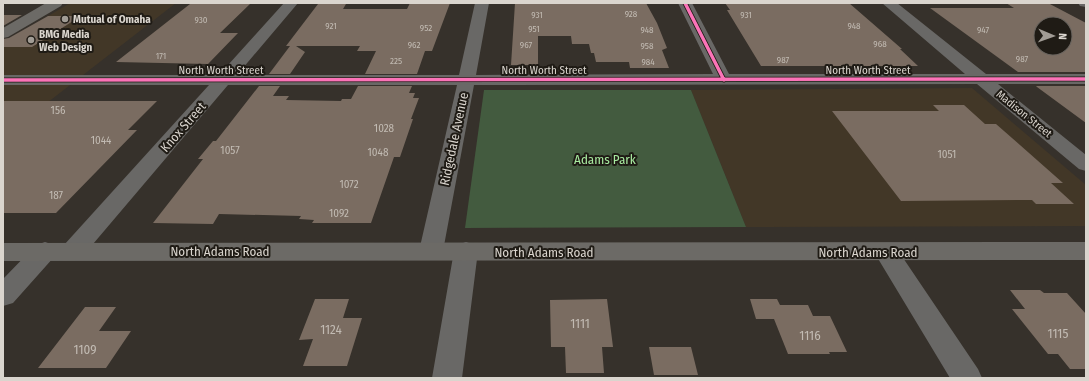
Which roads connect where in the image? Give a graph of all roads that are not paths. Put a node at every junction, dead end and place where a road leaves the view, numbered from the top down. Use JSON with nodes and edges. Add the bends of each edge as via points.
{"nodes":[{"id":1,"x":56,"y":3,"type":"edge"},
{"id":2,"x":291,"y":3,"type":"edge"},
{"id":3,"x":482,"y":3,"type":"edge"},
{"id":4,"x":685,"y":3,"type":"edge"},
{"id":5,"x":888,"y":3,"type":"edge"},
{"id":6,"x":3,"y":34,"type":"edge"},
{"id":7,"x":1086,"y":79,"type":"edge"},
{"id":8,"x":3,"y":80,"type":"edge"},
{"id":9,"x":224,"y":80,"type":"junction"},
{"id":10,"x":466,"y":80,"type":"junction"},
{"id":11,"x":724,"y":80,"type":"junction"},
{"id":12,"x":982,"y":80,"type":"junction"},
{"id":13,"x":1086,"y":165,"type":"edge"},
{"id":14,"x":45,"y":251,"type":"junction"},
{"id":15,"x":73,"y":251,"type":"junction"},
{"id":16,"x":1086,"y":251,"type":"edge"},
{"id":17,"x":3,"y":252,"type":"edge"},
{"id":18,"x":431,"y":252,"type":"junction"},
{"id":19,"x":466,"y":252,"type":"junction"},
{"id":20,"x":886,"y":252,"type":"junction"},
{"id":21,"x":3,"y":296,"type":"edge"},
{"id":22,"x":447,"y":378,"type":"edge"},
{"id":23,"x":967,"y":378,"type":"edge"}],
"edges":[{"from":1,"to":6,"type":"main road"},
{"from":2,"to":9,"type":"street","name":"Knox Street"},
{"from":3,"to":10,"type":"street","name":"Ridgedale Avenue"},
{"from":4,"to":11,"type":"street"},
{"from":5,"to":12,"type":"street","name":"Madison Street"},
{"from":7,"to":12,"type":"street","name":"North Worth Street"},
{"from":8,"to":9,"type":"street","name":"North Worth Street"},
{"from":9,"to":10,"type":"street","name":"North Worth Street"},
{"from":9,"to":15,"type":"street","name":"Knox Street"},
{"from":10,"to":11,"type":"street","name":"North Worth Street"},
{"from":10,"to":18,"type":"street","name":"Ridgedale Avenue"},
{"from":11,"to":12,"type":"street","name":"North Worth Street"},
{"from":12,"to":13,"type":"street","name":"Madison Street"},
{"from":14,"to":15,"type":"main road","name":"North Adams Road"},
{"from":14,"to":17,"type":"main road","name":"North Adams Road"},
{"from":14,"to":21,"type":"street"},
{"from":15,"to":18,"type":"main road","name":"North Adams Road"},
{"from":16,"to":20,"type":"main road","name":"North Adams Road"},
{"from":18,"to":19,"type":"main road","name":"North Adams Road"},
{"from":19,"to":20,"type":"main road","name":"North Adams Road"},
{"from":19,"to":22,"type":"street"},
{"from":20,"to":23,"type":"street"}]}
